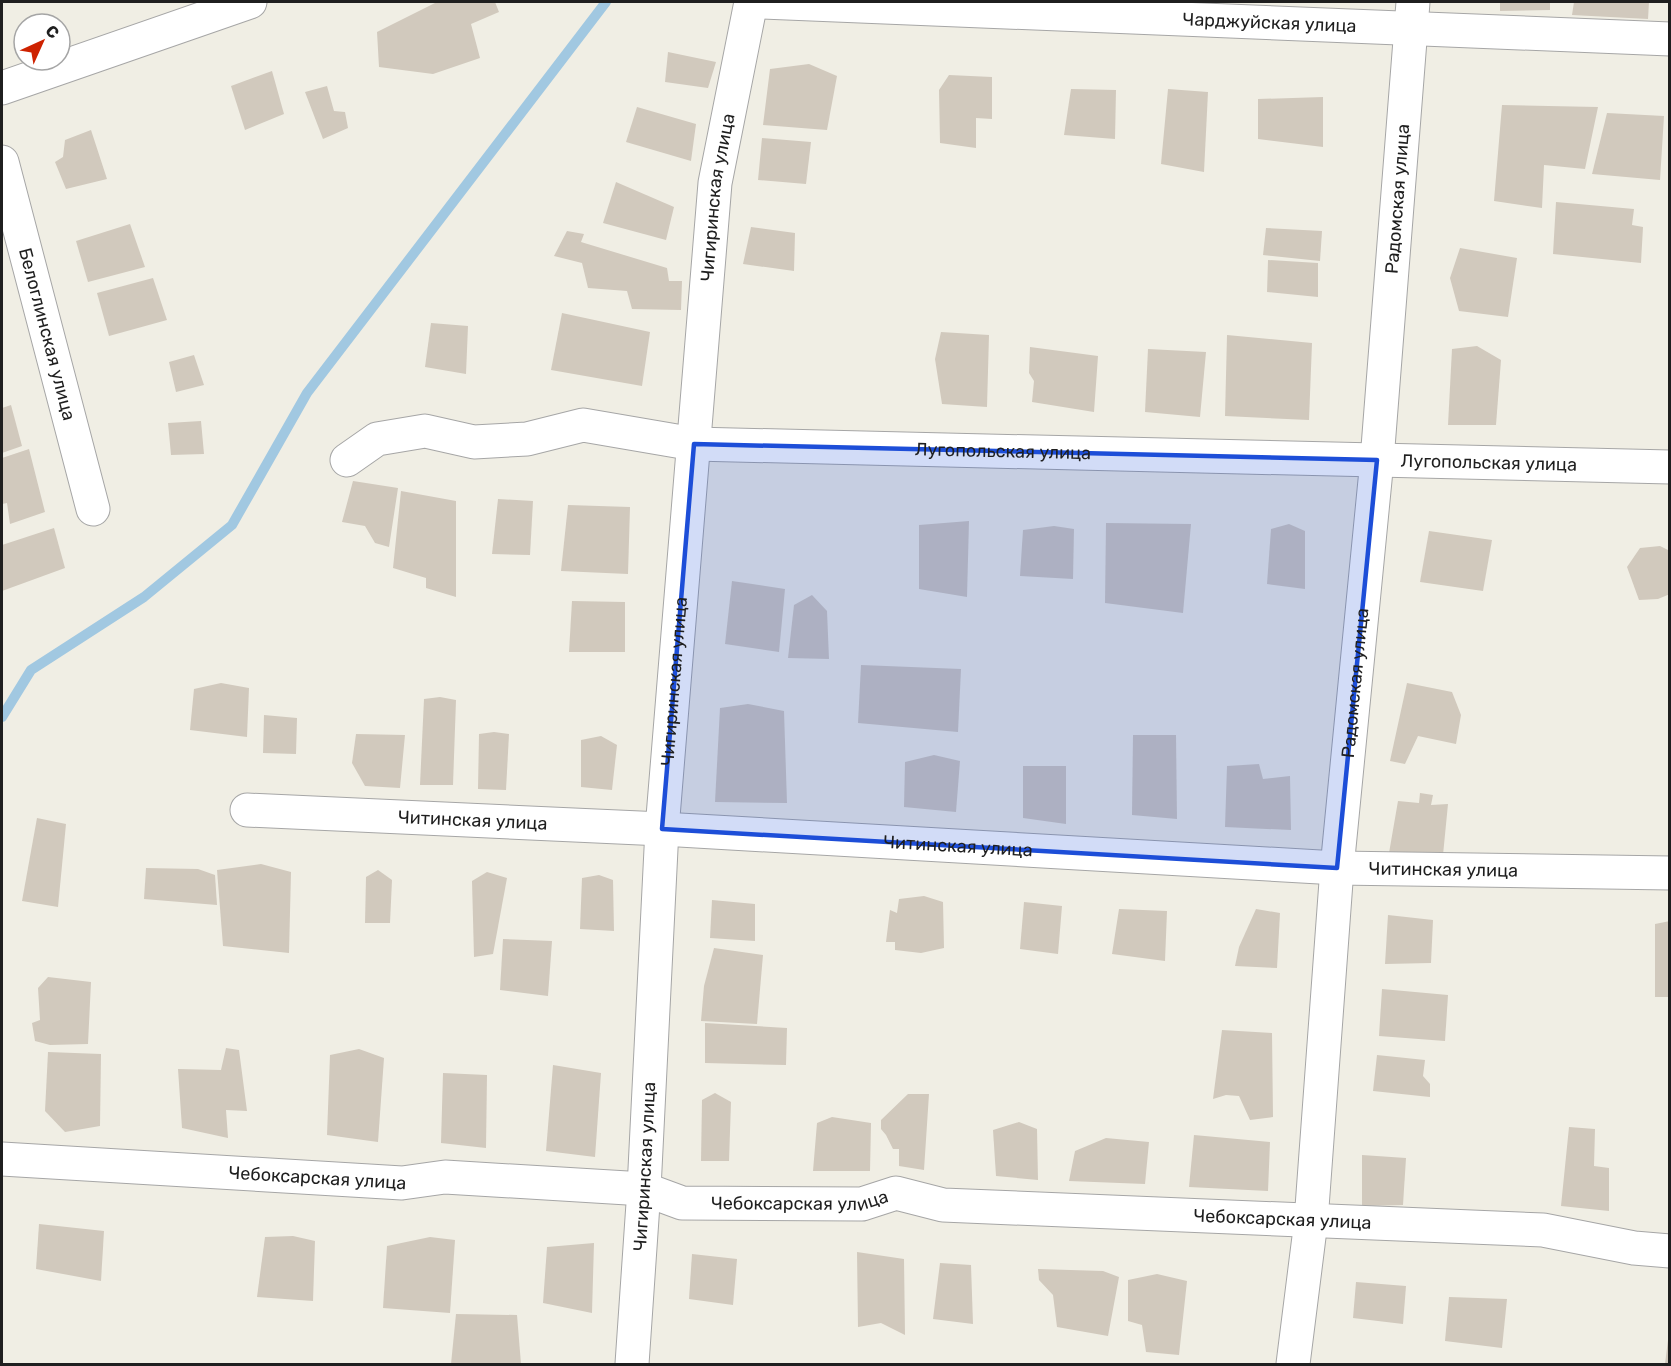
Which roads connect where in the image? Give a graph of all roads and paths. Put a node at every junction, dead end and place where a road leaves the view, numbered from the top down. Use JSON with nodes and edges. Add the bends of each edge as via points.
{"nodes":[{"id":1,"x":250,"y":2,"type":"edge"},
{"id":2,"x":751,"y":2,"type":"edge"},
{"id":3,"x":762,"y":2,"type":"edge"},
{"id":4,"x":1412,"y":14,"type":"edge"},
{"id":5,"x":1670,"y":39,"type":"edge"},
{"id":6,"x":2,"y":88,"type":"edge"},
{"id":7,"x":2,"y":162,"type":"edge"},
{"id":8,"x":694,"y":444,"type":"junction"},
{"id":9,"x":347,"y":460,"type":"dead end"},
{"id":10,"x":1377,"y":460,"type":"junction"},
{"id":11,"x":1670,"y":467,"type":"edge"},
{"id":12,"x":93,"y":509,"type":"dead end"},
{"id":13,"x":247,"y":810,"type":"dead end"},
{"id":14,"x":662,"y":829,"type":"junction"},
{"id":15,"x":1337,"y":868,"type":"junction"},
{"id":16,"x":1670,"y":873,"type":"edge"},
{"id":17,"x":2,"y":1159,"type":"edge"},
{"id":18,"x":644,"y":1189,"type":"junction"},
{"id":19,"x":1311,"y":1221,"type":"junction"},
{"id":20,"x":1670,"y":1251,"type":"edge"},
{"id":21,"x":632,"y":1365,"type":"edge"},
{"id":22,"x":1293,"y":1365,"type":"edge"}],
"edges":[{"from":1,"to":6,"type":"street"},
{"from":2,"to":8,"type":"street","name":"Чигиринская улица","via":[[715,183]]},
{"from":3,"to":4,"type":"street","name":"Чарджуйская улица"},
{"from":4,"to":5,"type":"street","name":"Чарджуйская улица"},
{"from":4,"to":10,"type":"street","name":"Радомская улица"},
{"from":7,"to":12,"type":"street","name":"Белоглинская улица"},
{"from":8,"to":9,"type":"street","name":"Лугопольская улица","via":[[583,425],[527,439],[474,442],[425,431],[377,439]]},
{"from":8,"to":10,"type":"street","name":"Лугопольская улица"},
{"from":8,"to":14,"type":"street","name":"Чигиринская улица"},
{"from":10,"to":11,"type":"street","name":"Лугопольская улица"},
{"from":10,"to":15,"type":"street","name":"Радомская улица"},
{"from":13,"to":14,"type":"street","name":"Читинская улица"},
{"from":14,"to":15,"type":"street","name":"Читинская улица"},
{"from":14,"to":18,"type":"street","name":"Чигиринская улица"},
{"from":15,"to":16,"type":"street","name":"Читинская улица"},
{"from":15,"to":19,"type":"street","name":"Радомская улица"},
{"from":17,"to":18,"type":"street","name":"Чебоксарская улица","via":[[402,1183],[445,1177]]},
{"from":18,"to":19,"type":"street","name":"Чебоксарская улица","via":[[682,1203],[862,1204],[896,1193],[943,1204]]},
{"from":18,"to":21,"type":"street","name":"Чигиринская улица"},
{"from":19,"to":20,"type":"street","name":"Чебоксарская улица","via":[[1543,1230]]},
{"from":19,"to":22,"type":"street","name":"Радомская улица"}]}
